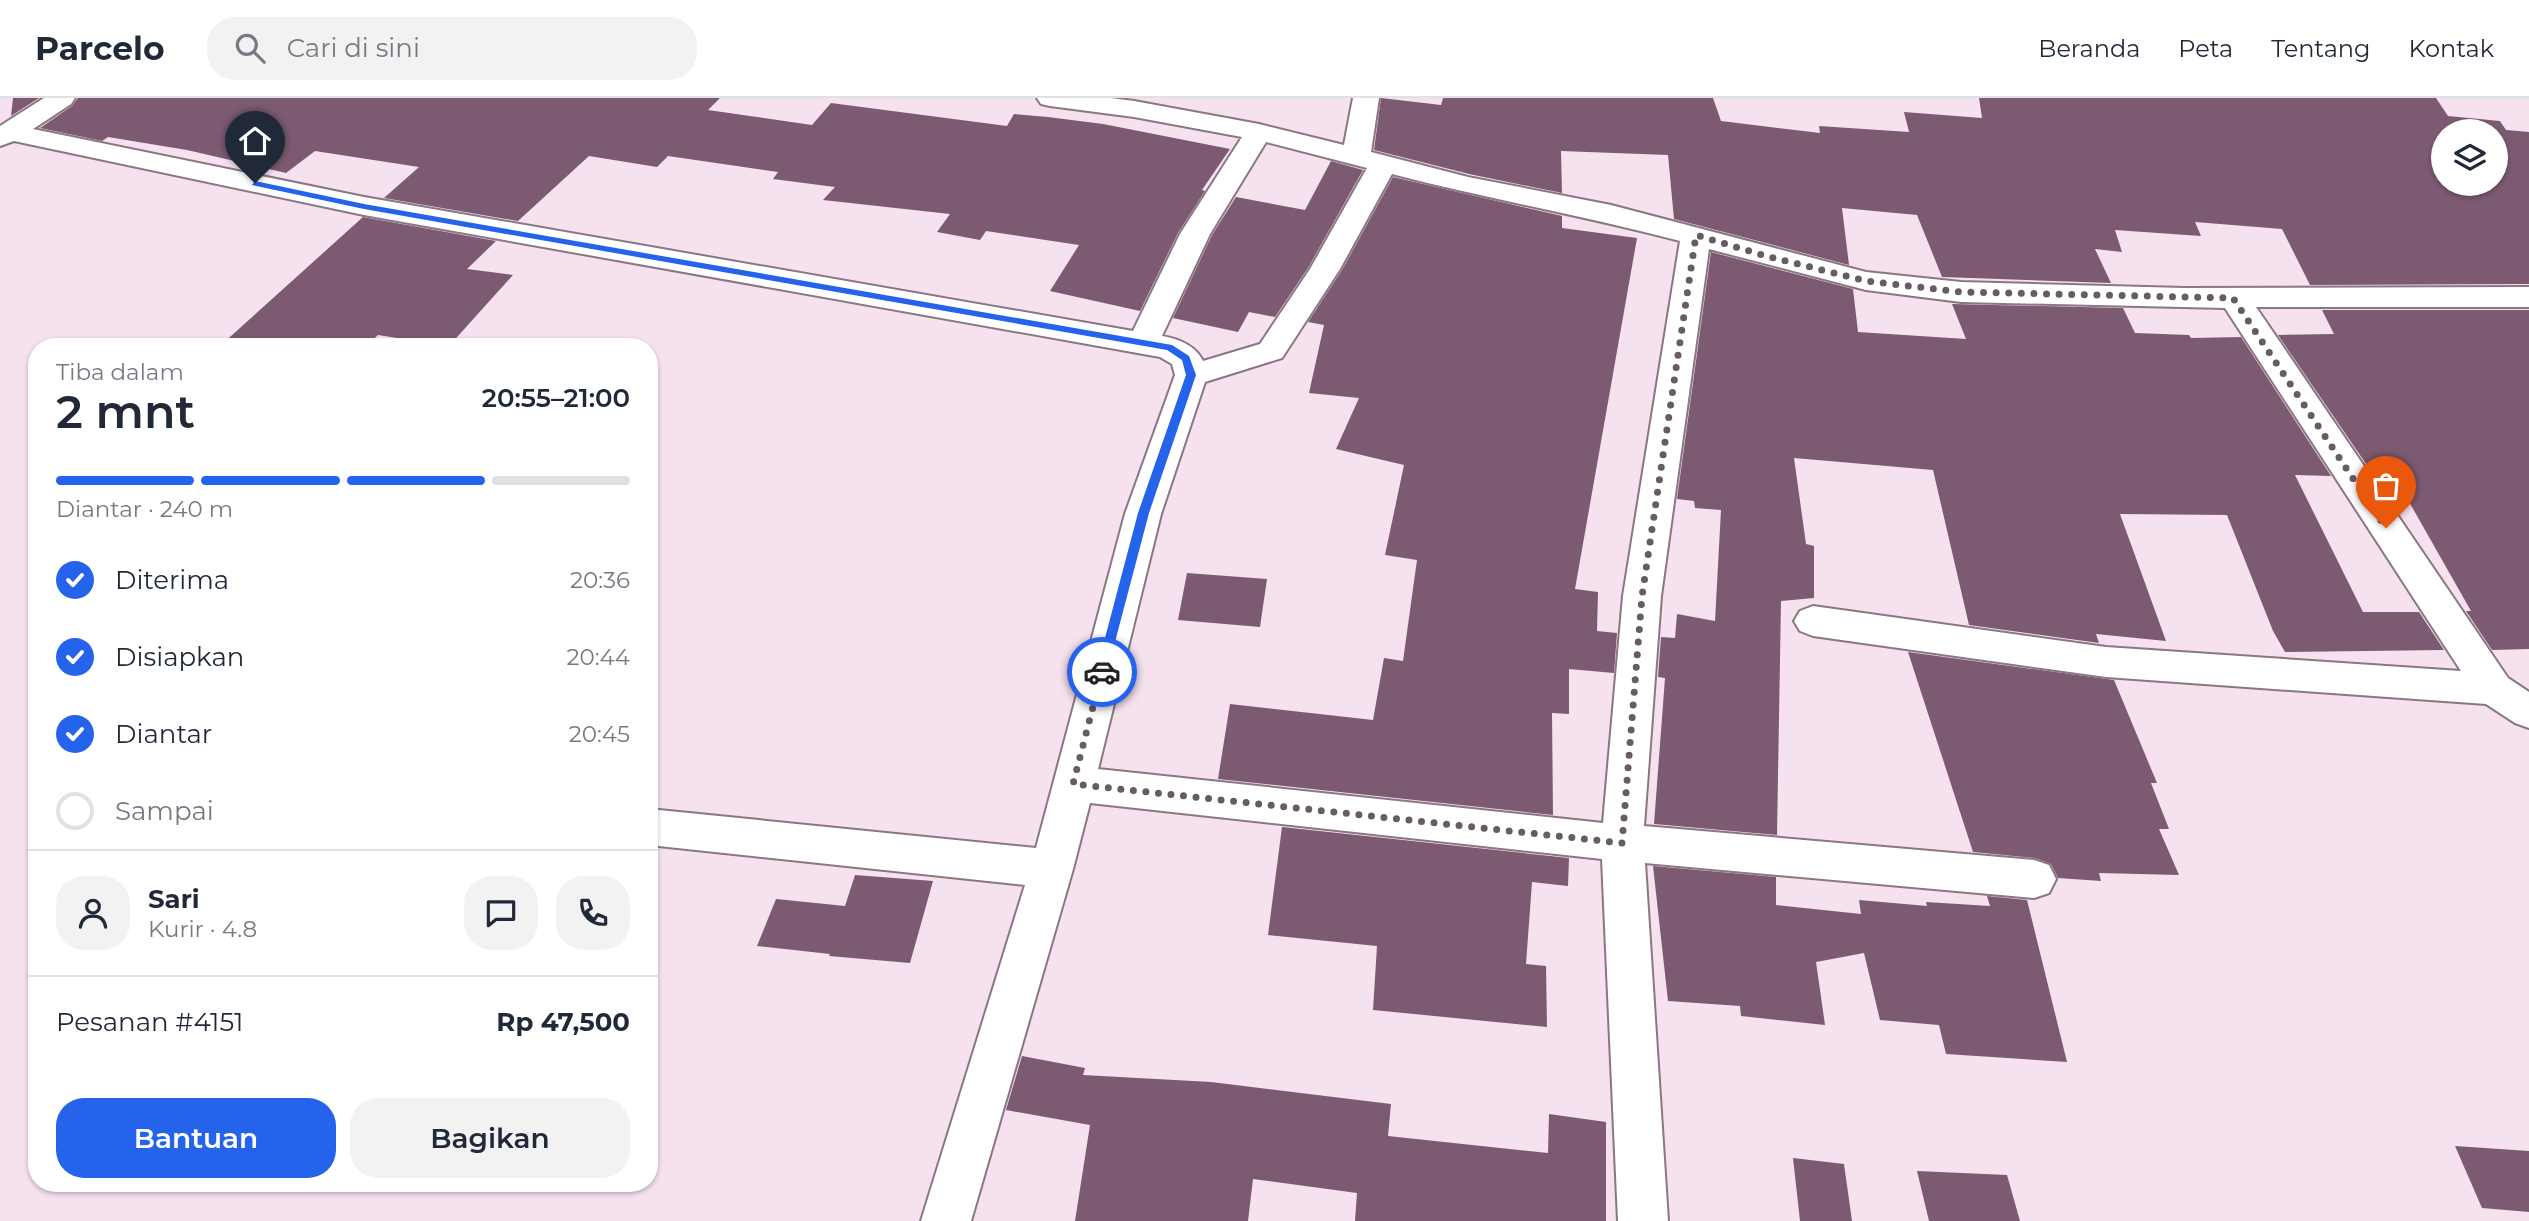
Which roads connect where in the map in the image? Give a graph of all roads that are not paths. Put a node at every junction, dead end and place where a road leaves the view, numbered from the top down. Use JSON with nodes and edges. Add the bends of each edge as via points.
{"nodes":[{"id":1,"x":62,"y":98,"type":"edge"},
{"id":2,"x":1050,"y":98,"type":"edge"},
{"id":3,"x":1366,"y":98,"type":"edge"},
{"id":4,"x":1259,"y":132,"type":"junction"},
{"id":5,"x":5,"y":135,"type":"edge"},
{"id":6,"x":1370,"y":160,"type":"junction"},
{"id":7,"x":1696,"y":235,"type":"junction"},
{"id":8,"x":2529,"y":297,"type":"edge"},
{"id":9,"x":2233,"y":298,"type":"junction"},
{"id":10,"x":1143,"y":343,"type":"junction"},
{"id":11,"x":1191,"y":375,"type":"junction"},
{"id":12,"x":1813,"y":621,"type":"dead end"},
{"id":13,"x":2494,"y":689,"type":"junction"},
{"id":14,"x":2529,"y":712,"type":"edge"},
{"id":15,"x":1073,"y":784,"type":"junction"},
{"id":16,"x":658,"y":828,"type":"edge"},
{"id":17,"x":1622,"y":843,"type":"junction"},
{"id":18,"x":1052,"y":869,"type":"junction"},
{"id":19,"x":2034,"y":879,"type":"dead end"},
{"id":20,"x":946,"y":1221,"type":"edge"},
{"id":21,"x":1643,"y":1221,"type":"edge"}],
"edges":[{"from":1,"to":5,"type":"street"},
{"from":2,"to":4,"type":"street"},
{"from":3,"to":6,"type":"street"},
{"from":4,"to":6,"type":"street"},
{"from":4,"to":10,"type":"street","via":[[1195,234]]},
{"from":5,"to":10,"type":"street","via":[[364,206]]},
{"from":6,"to":7,"type":"street"},
{"from":6,"to":11,"type":"street","via":[[1325,269],[1271,351]]},
{"from":7,"to":9,"type":"street","via":[[1866,281],[1961,292]]},
{"from":7,"to":17,"type":"street","via":[[1642,596]]},
{"from":8,"to":9,"type":"street"},
{"from":9,"to":13,"type":"street"},
{"from":10,"to":11,"type":"street","via":[[1169,348],[1186,358]]},
{"from":11,"to":15,"type":"street","via":[[1143,513]]},
{"from":12,"to":13,"type":"street","via":[[2106,662]]},
{"from":13,"to":14,"type":"street"},
{"from":15,"to":17,"type":"street"},
{"from":15,"to":18,"type":"street"},
{"from":16,"to":18,"type":"street"},
{"from":17,"to":19,"type":"street"},
{"from":17,"to":21,"type":"street"},
{"from":18,"to":20,"type":"street"}]}
